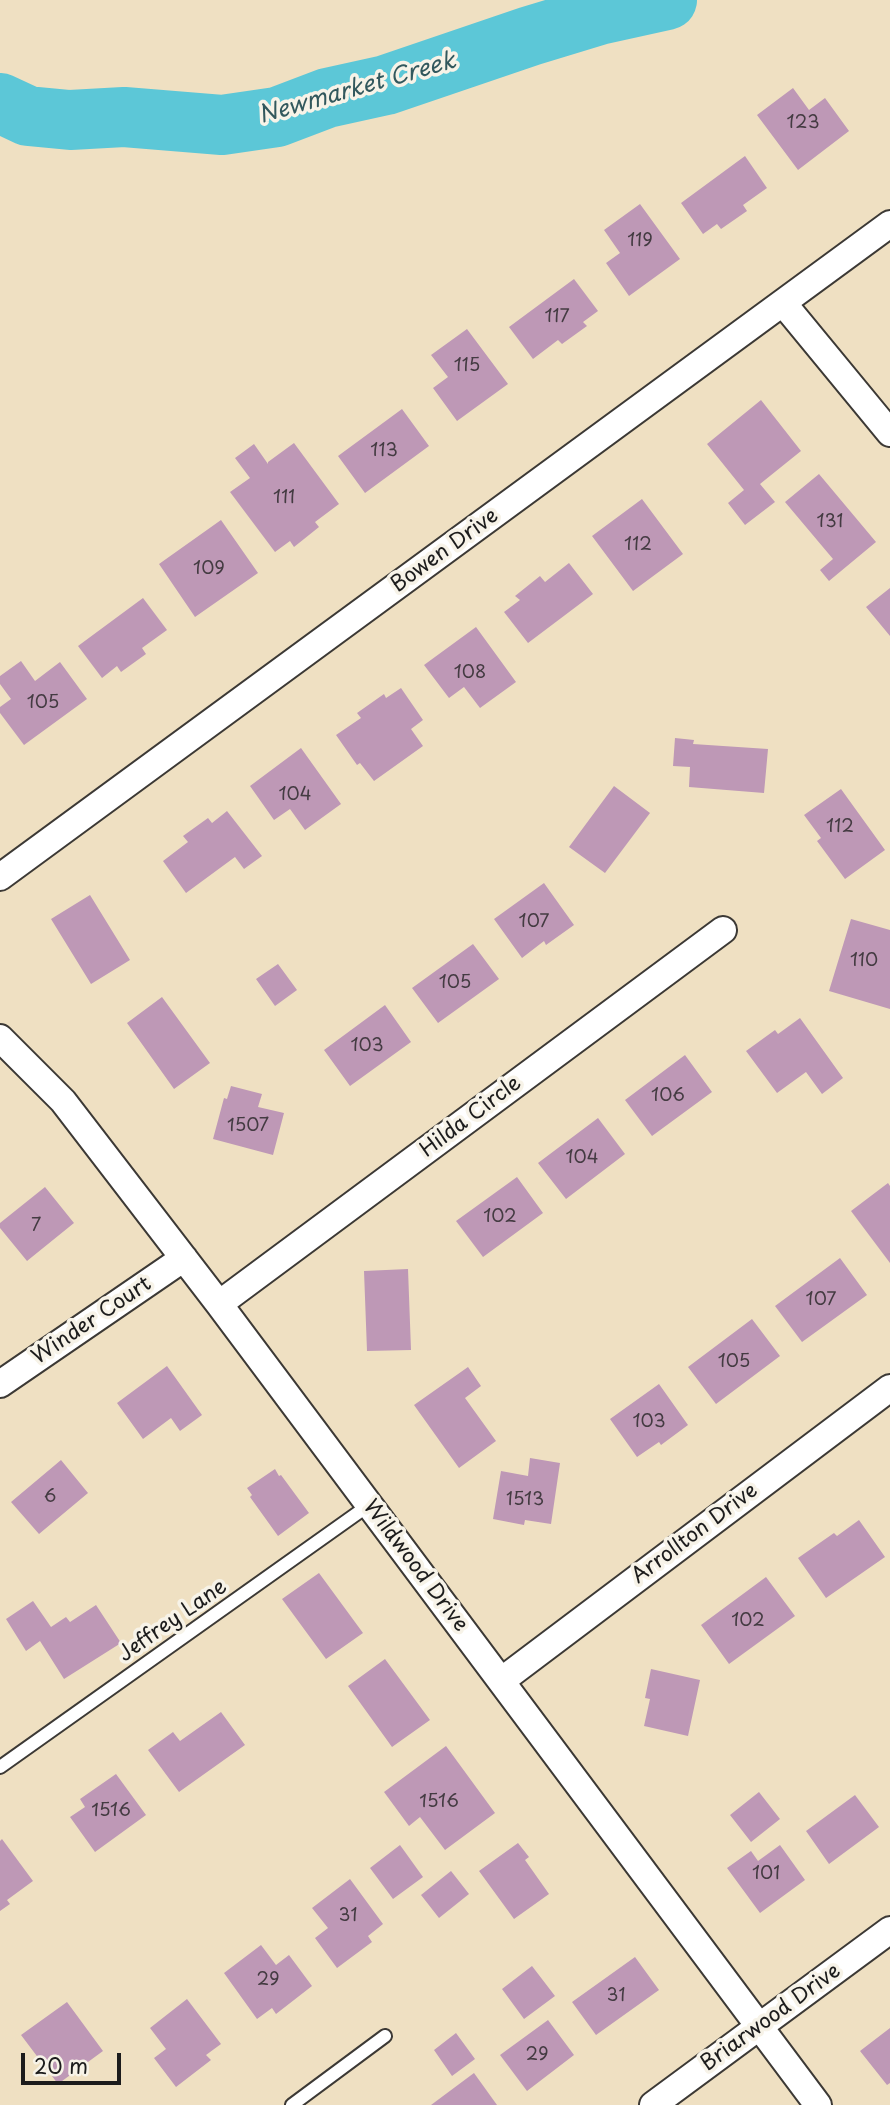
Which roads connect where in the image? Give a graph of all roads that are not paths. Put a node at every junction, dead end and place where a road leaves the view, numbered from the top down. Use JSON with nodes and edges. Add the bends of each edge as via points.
{"nodes":[{"id":1,"x":890,"y":224,"type":"edge"},
{"id":2,"x":783,"y":303,"type":"junction"},
{"id":3,"x":890,"y":433,"type":"edge"},
{"id":4,"x":0,"y":877,"type":"edge"},
{"id":5,"x":723,"y":930,"type":"dead end"},
{"id":6,"x":0,"y":1038,"type":"edge"},
{"id":7,"x":184,"y":1258,"type":"junction"},
{"id":8,"x":219,"y":1304,"type":"junction"},
{"id":9,"x":0,"y":1384,"type":"edge"},
{"id":10,"x":890,"y":1388,"type":"edge"},
{"id":11,"x":369,"y":1506,"type":"junction"},
{"id":12,"x":501,"y":1681,"type":"junction"},
{"id":13,"x":0,"y":1767,"type":"edge"},
{"id":14,"x":890,"y":1930,"type":"edge"},
{"id":15,"x":759,"y":2027,"type":"junction"},
{"id":16,"x":385,"y":2036,"type":"dead end"},
{"id":17,"x":292,"y":2105,"type":"edge"},
{"id":18,"x":653,"y":2105,"type":"edge"},
{"id":19,"x":818,"y":2105,"type":"edge"}],
"edges":[{"from":1,"to":2,"type":"street","name":"Bowen Drive"},
{"from":2,"to":3,"type":"street"},
{"from":2,"to":4,"type":"street","name":"Bowen Drive"},
{"from":5,"to":8,"type":"street","name":"Hilda Circle"},
{"from":6,"to":7,"type":"street","name":"Wildwood Drive","via":[[63,1101]]},
{"from":7,"to":8,"type":"street","name":"Wildwood Drive"},
{"from":7,"to":9,"type":"street","name":"Winder Court"},
{"from":8,"to":11,"type":"street","name":"Wildwood Drive"},
{"from":10,"to":12,"type":"street","name":"Arrollton Drive"},
{"from":11,"to":12,"type":"street","name":"Wildwood Drive"},
{"from":11,"to":13,"type":"lane","name":"Jeffrey Lane"},
{"from":12,"to":15,"type":"street","name":"Wildwood Drive"},
{"from":14,"to":15,"type":"street","name":"Briarwood Drive"},
{"from":15,"to":18,"type":"street","name":"Briarwood Drive"},
{"from":15,"to":19,"type":"street","name":"Wildwood Drive"},
{"from":16,"to":17,"type":"lane"}]}
